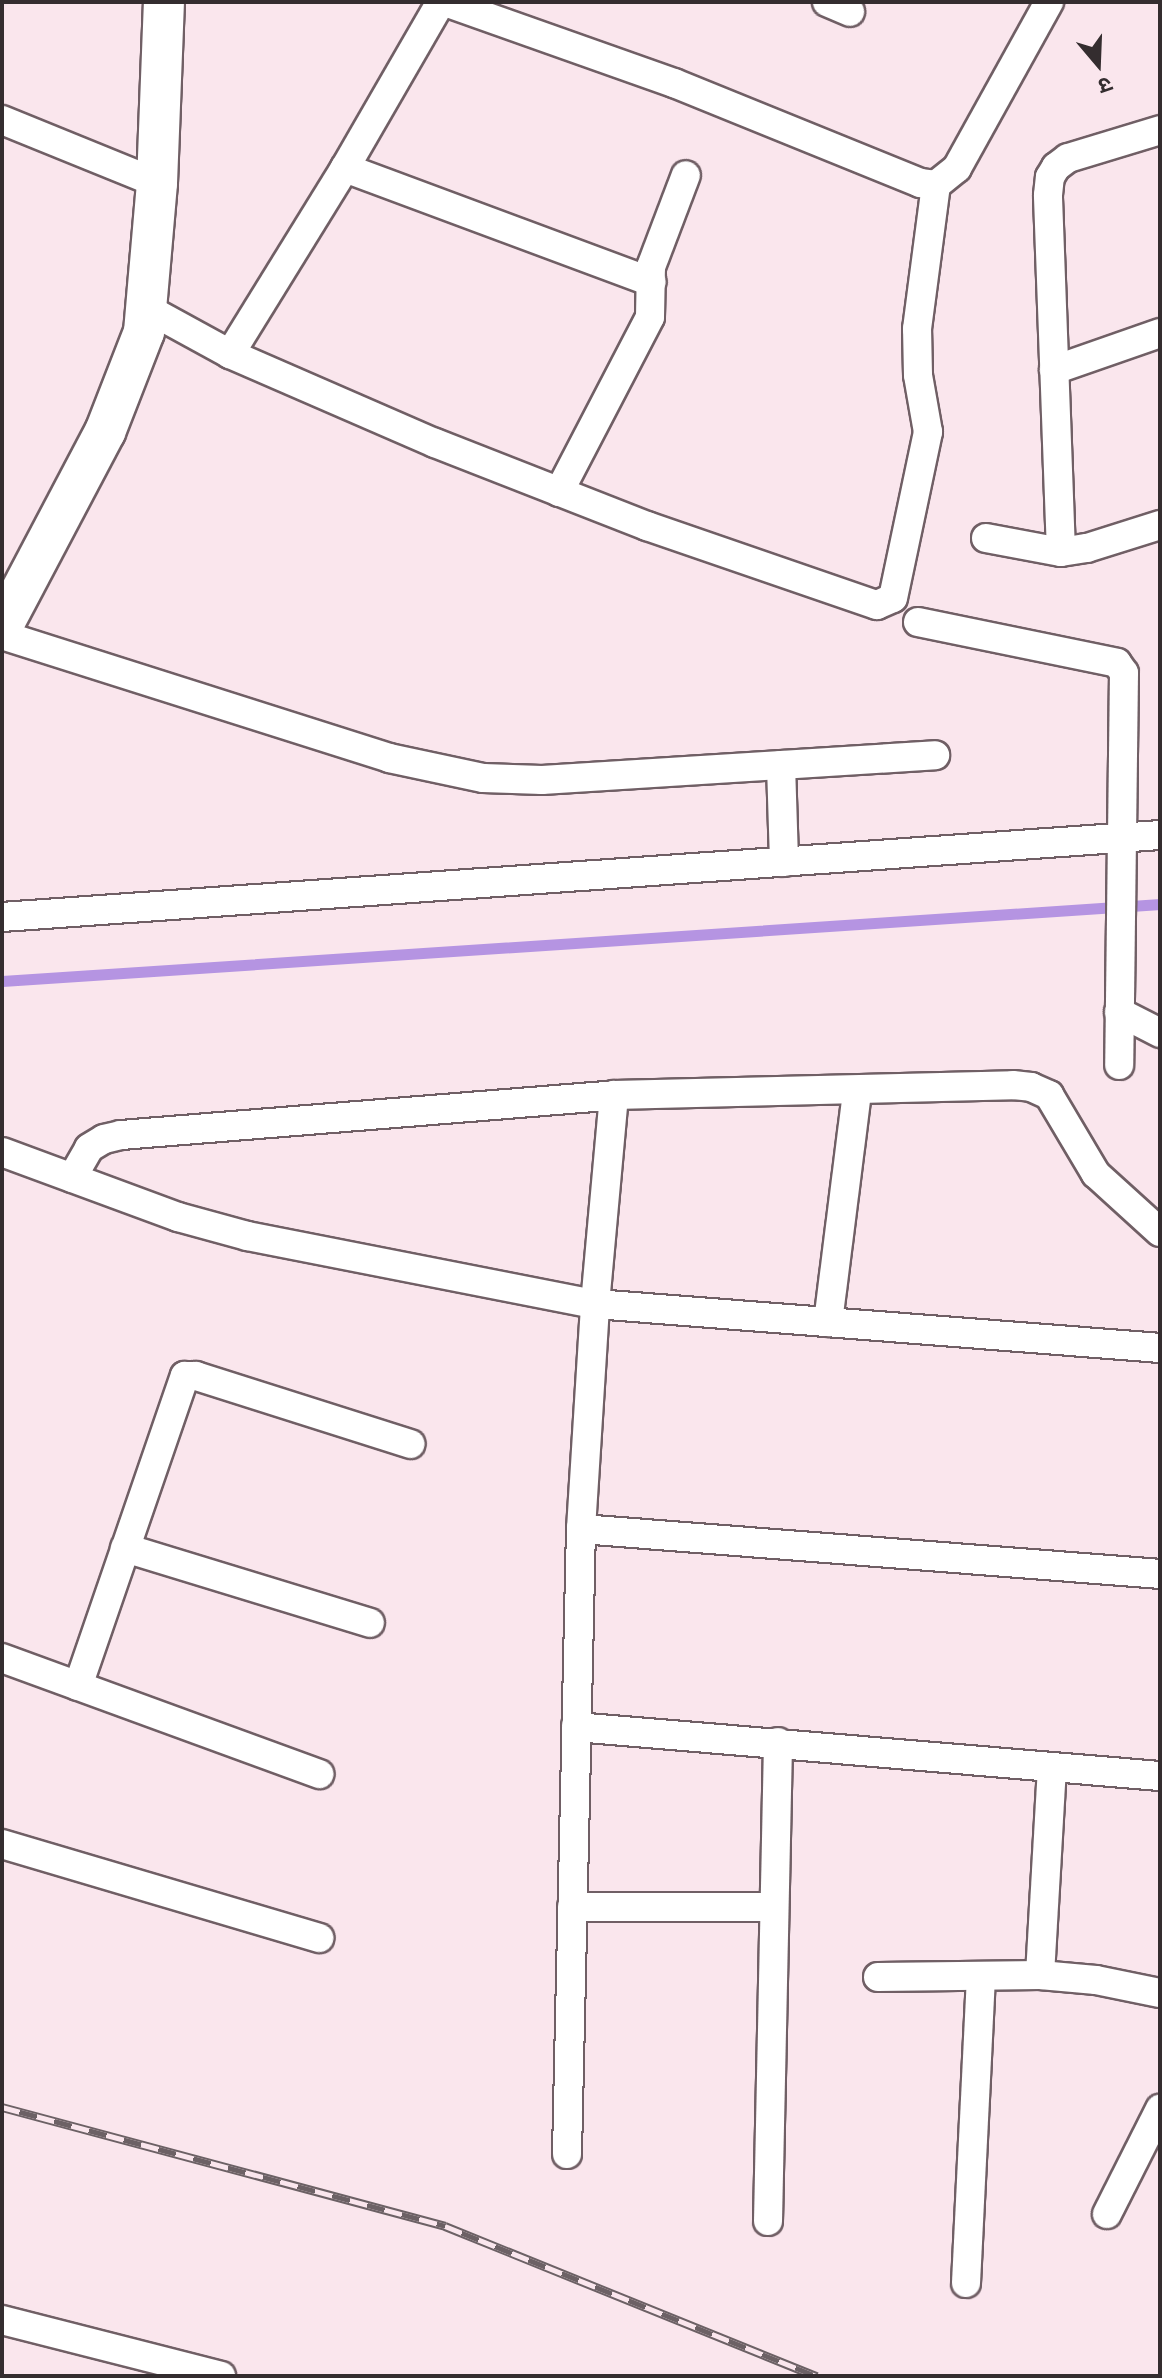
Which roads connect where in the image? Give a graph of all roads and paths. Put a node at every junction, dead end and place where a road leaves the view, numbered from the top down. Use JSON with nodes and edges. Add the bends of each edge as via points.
{"nodes":[{"id":1,"x":164,"y":2,"type":"edge"},
{"id":2,"x":443,"y":2,"type":"edge"},
{"id":3,"x":1040,"y":5,"type":"edge"},
{"id":4,"x":2,"y":120,"type":"edge"},
{"id":5,"x":1160,"y":130,"type":"edge"},
{"id":6,"x":345,"y":168,"type":"junction"},
{"id":7,"x":686,"y":175,"type":"dead end"},
{"id":8,"x":157,"y":183,"type":"junction"},
{"id":9,"x":936,"y":185,"type":"junction"},
{"id":10,"x":651,"y":282,"type":"junction"},
{"id":11,"x":146,"y":308,"type":"junction"},
{"id":12,"x":1160,"y":333,"type":"edge"},
{"id":13,"x":230,"y":354,"type":"junction"},
{"id":14,"x":1054,"y":370,"type":"junction"},
{"id":15,"x":559,"y":492,"type":"junction"},
{"id":16,"x":1160,"y":525,"type":"edge"},
{"id":17,"x":986,"y":538,"type":"dead end"},
{"id":18,"x":1061,"y":552,"type":"junction"},
{"id":19,"x":918,"y":622,"type":"dead end"},
{"id":20,"x":2,"y":627,"type":"edge"},
{"id":21,"x":2,"y":635,"type":"edge"},
{"id":22,"x":935,"y":755,"type":"dead end"},
{"id":23,"x":781,"y":765,"type":"junction"},
{"id":24,"x":1160,"y":835,"type":"edge"},
{"id":25,"x":1122,"y":843,"type":"junction"},
{"id":26,"x":784,"y":862,"type":"junction"},
{"id":27,"x":2,"y":917,"type":"edge"},
{"id":28,"x":1119,"y":1012,"type":"junction"},
{"id":29,"x":1160,"y":1033,"type":"edge"},
{"id":30,"x":1119,"y":1065,"type":"dead end"},
{"id":31,"x":857,"y":1091,"type":"junction"},
{"id":32,"x":614,"y":1095,"type":"junction"},
{"id":33,"x":2,"y":1152,"type":"edge"},
{"id":34,"x":72,"y":1178,"type":"junction"},
{"id":35,"x":1160,"y":1232,"type":"edge"},
{"id":36,"x":595,"y":1304,"type":"junction"},
{"id":37,"x":828,"y":1322,"type":"junction"},
{"id":38,"x":1160,"y":1348,"type":"edge"},
{"id":39,"x":411,"y":1444,"type":"dead end"},
{"id":40,"x":581,"y":1529,"type":"junction"},
{"id":41,"x":125,"y":1548,"type":"junction"},
{"id":42,"x":1160,"y":1574,"type":"edge"},
{"id":43,"x":370,"y":1623,"type":"dead end"},
{"id":44,"x":2,"y":1658,"type":"edge"},
{"id":45,"x":78,"y":1686,"type":"junction"},
{"id":46,"x":576,"y":1727,"type":"junction"},
{"id":47,"x":778,"y":1742,"type":"junction"},
{"id":48,"x":1052,"y":1767,"type":"junction"},
{"id":49,"x":319,"y":1774,"type":"dead end"},
{"id":50,"x":1160,"y":1776,"type":"edge"},
{"id":51,"x":2,"y":1844,"type":"edge"},
{"id":52,"x":572,"y":1907,"type":"junction"},
{"id":53,"x":774,"y":1907,"type":"junction"},
{"id":54,"x":319,"y":1938,"type":"dead end"},
{"id":55,"x":1040,"y":1975,"type":"junction"},
{"id":56,"x":981,"y":1976,"type":"junction"},
{"id":57,"x":878,"y":1977,"type":"dead end"},
{"id":58,"x":1160,"y":1993,"type":"edge"},
{"id":59,"x":1160,"y":2109,"type":"edge"},
{"id":60,"x":567,"y":2154,"type":"dead end"},
{"id":61,"x":1107,"y":2214,"type":"dead end"},
{"id":62,"x":768,"y":2221,"type":"dead end"},
{"id":63,"x":966,"y":2283,"type":"dead end"},
{"id":64,"x":2,"y":2320,"type":"edge"},
{"id":65,"x":211,"y":2374,"type":"edge"}],
"edges":[{"from":1,"to":8,"type":"street"},
{"from":2,"to":6,"type":"street"},
{"from":2,"to":9,"type":"street","via":[[674,83]]},
{"from":3,"to":9,"type":"street","via":[[957,168]]},
{"from":4,"to":8,"type":"street"},
{"from":5,"to":14,"type":"street","via":[[1068,158],[1050,177]]},
{"from":6,"to":10,"type":"street"},
{"from":6,"to":13,"type":"street"},
{"from":7,"to":10,"type":"street","via":[[656,248]]},
{"from":8,"to":11,"type":"street"},
{"from":9,"to":15,"type":"street","via":[[917,329],[928,432],[893,598],[877,605]]},
{"from":10,"to":15,"type":"street","via":[[650,317]]},
{"from":11,"to":13,"type":"street"},
{"from":11,"to":20,"type":"street","via":[[144,332],[105,432]]},
{"from":12,"to":14,"type":"street"},
{"from":13,"to":15,"type":"street"},
{"from":14,"to":18,"type":"street"},
{"from":16,"to":18,"type":"street"},
{"from":17,"to":18,"type":"street"},
{"from":19,"to":25,"type":"street","via":[[1117,663],[1125,687]]},
{"from":21,"to":23,"type":"street","via":[[435,770],[542,780]]},
{"from":22,"to":23,"type":"street"},
{"from":23,"to":26,"type":"street"},
{"from":24,"to":25,"type":"street"},
{"from":25,"to":26,"type":"street"},
{"from":25,"to":28,"type":"street"},
{"from":26,"to":27,"type":"street"},
{"from":28,"to":29,"type":"street"},
{"from":28,"to":30,"type":"street"},
{"from":31,"to":32,"type":"street"},
{"from":31,"to":35,"type":"street","via":[[1013,1085],[1049,1095],[1096,1174]]},
{"from":31,"to":37,"type":"street"},
{"from":32,"to":34,"type":"street","via":[[121,1135],[89,1148]]},
{"from":32,"to":36,"type":"street"},
{"from":33,"to":34,"type":"street"},
{"from":34,"to":36,"type":"street","via":[[247,1236]]},
{"from":36,"to":37,"type":"street"},
{"from":36,"to":40,"type":"street"},
{"from":37,"to":38,"type":"street"},
{"from":39,"to":41,"type":"street","via":[[189,1374],[180,1384]]},
{"from":40,"to":42,"type":"street"},
{"from":40,"to":46,"type":"street"},
{"from":41,"to":43,"type":"street"},
{"from":41,"to":45,"type":"street"},
{"from":44,"to":45,"type":"street"},
{"from":45,"to":49,"type":"street"},
{"from":46,"to":47,"type":"street"},
{"from":46,"to":52,"type":"street"},
{"from":47,"to":48,"type":"street"},
{"from":47,"to":53,"type":"street"},
{"from":48,"to":50,"type":"street"},
{"from":48,"to":55,"type":"street"},
{"from":51,"to":54,"type":"street"},
{"from":52,"to":53,"type":"street"},
{"from":52,"to":60,"type":"street"},
{"from":53,"to":62,"type":"street"},
{"from":55,"to":56,"type":"street"},
{"from":55,"to":58,"type":"street"},
{"from":56,"to":57,"type":"street"},
{"from":56,"to":63,"type":"street"},
{"from":59,"to":61,"type":"street"},
{"from":64,"to":65,"type":"street"}]}
